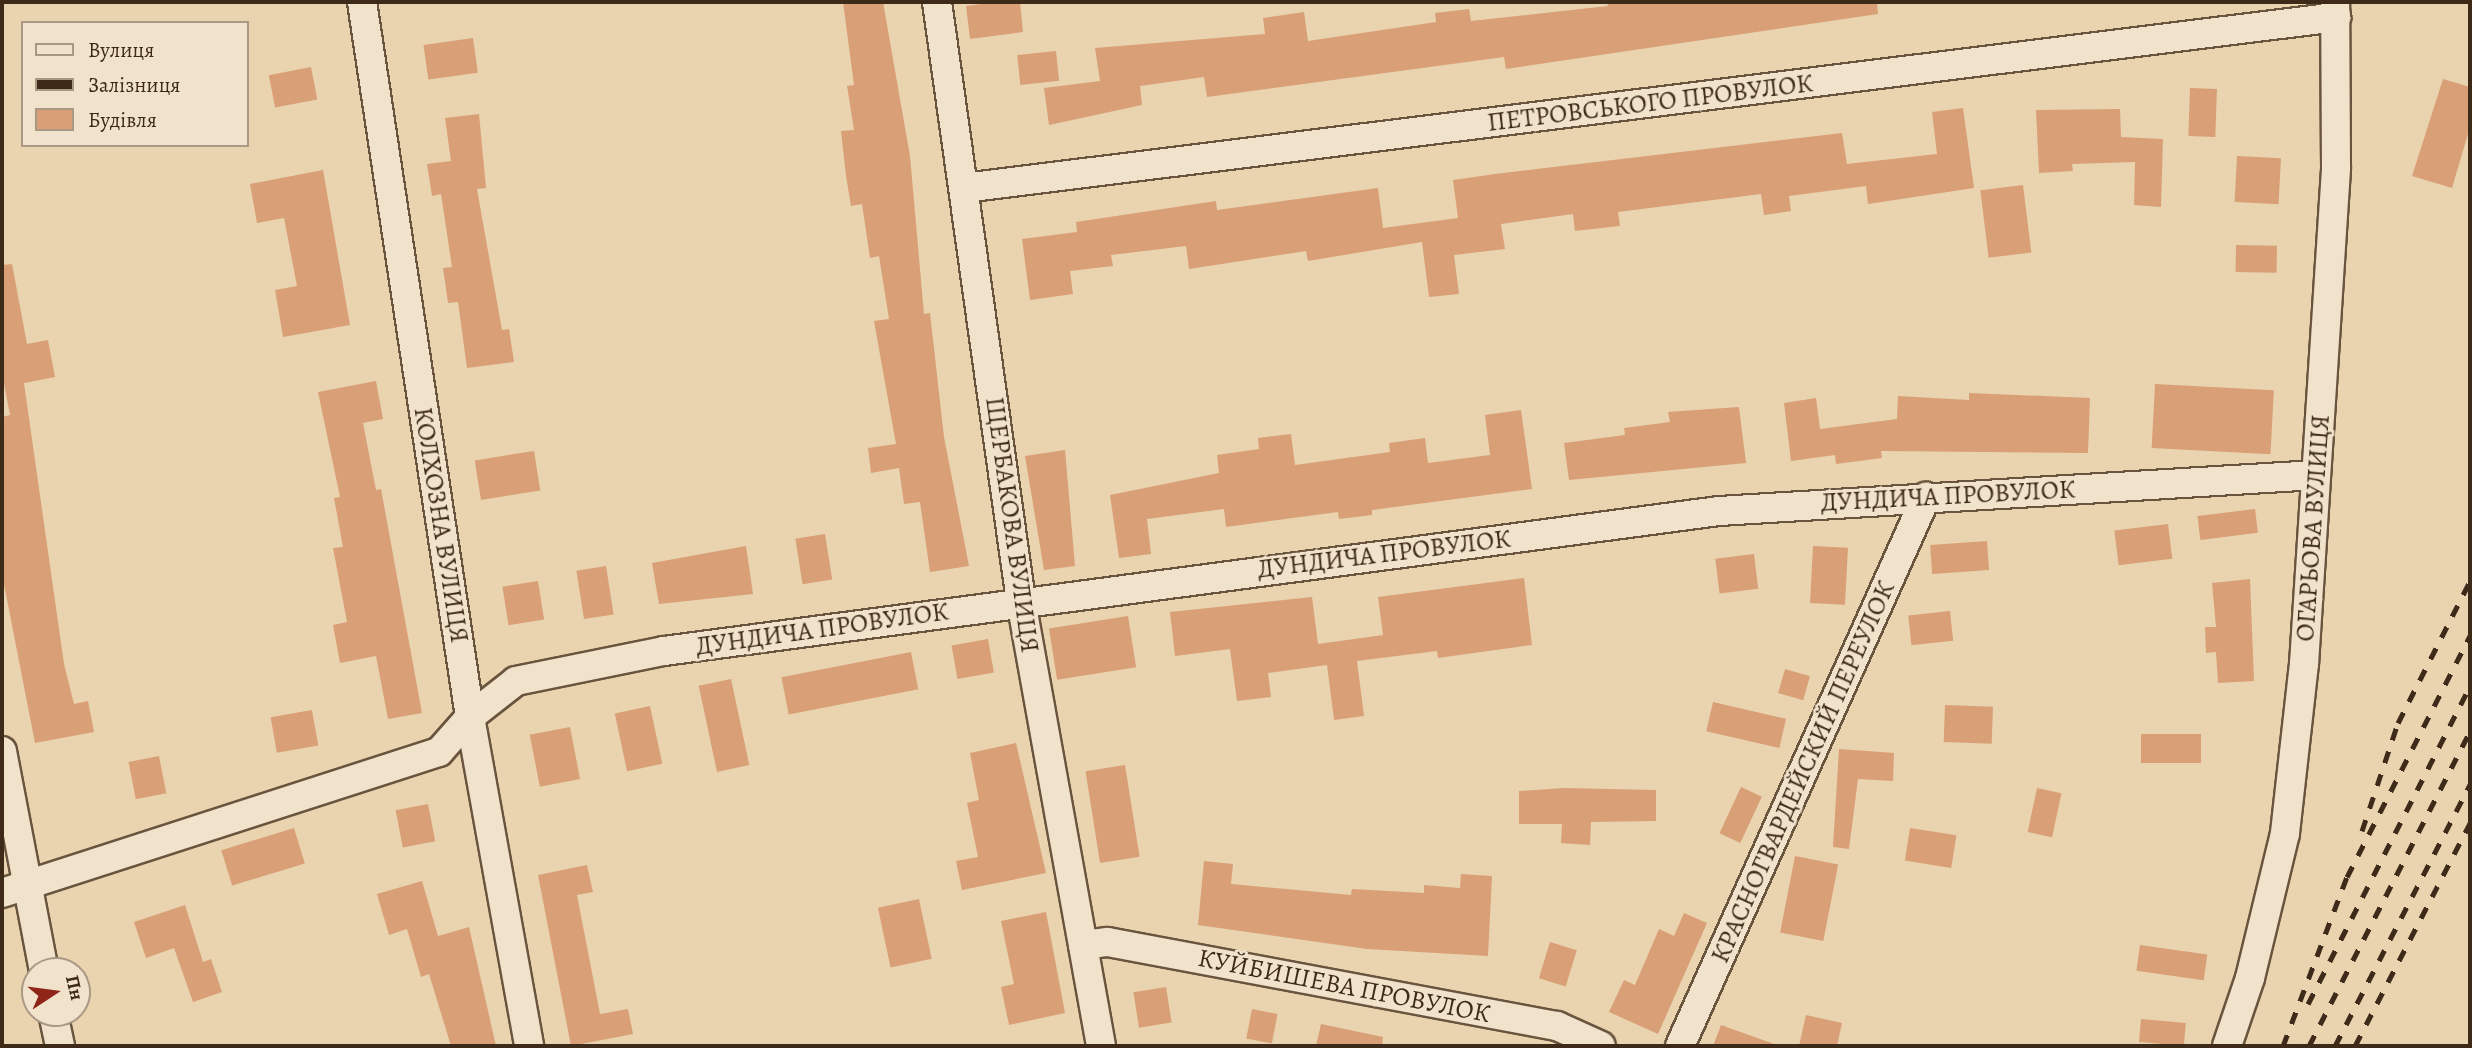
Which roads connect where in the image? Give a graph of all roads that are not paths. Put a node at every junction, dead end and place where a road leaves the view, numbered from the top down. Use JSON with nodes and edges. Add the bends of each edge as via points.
{"nodes":[{"id":1,"x":362,"y":2,"type":"edge"},
{"id":2,"x":937,"y":2,"type":"edge"},
{"id":3,"x":2336,"y":9,"type":"edge"},
{"id":4,"x":964,"y":188,"type":"junction"},
{"id":5,"x":2316,"y":475,"type":"junction"},
{"id":6,"x":1926,"y":497,"type":"junction"},
{"id":7,"x":1021,"y":601,"type":"junction"},
{"id":8,"x":470,"y":717,"type":"junction"},
{"id":9,"x":2,"y":751,"type":"edge"},
{"id":10,"x":14,"y":889,"type":"edge"},
{"id":11,"x":1083,"y":945,"type":"junction"},
{"id":12,"x":39,"y":957,"type":"edge"},
{"id":13,"x":56,"y":1027,"type":"edge"},
{"id":14,"x":60,"y":1046,"type":"edge"},
{"id":15,"x":529,"y":1046,"type":"edge"},
{"id":16,"x":1101,"y":1046,"type":"edge"},
{"id":17,"x":1601,"y":1046,"type":"edge"},
{"id":18,"x":1680,"y":1046,"type":"edge"},
{"id":19,"x":2227,"y":1046,"type":"edge"}],
"edges":[{"from":1,"to":8,"type":"street","name":"КОЛХОЗНА ВУЛИЦЯ"},
{"from":2,"to":4,"type":"street","name":"ЩЕРБАКОВА ВУЛИЦЯ"},
{"from":3,"to":4,"type":"street","name":"ПЕТРОВСЬКОГО ПРОВУЛОК"},
{"from":3,"to":5,"type":"street","name":"ОГАРЬОВА ВУЛИЦЯ","via":[[2336,166]]},
{"from":4,"to":7,"type":"street","name":"ЩЕРБАКОВА ВУЛИЦЯ"},
{"from":5,"to":6,"type":"street","name":"ДУНДИЧА ПРОВУЛОК"},
{"from":5,"to":19,"type":"street","name":"ОГАРЬОВА ВУЛИЦЯ","via":[[2304,664],[2285,833],[2250,978]]},
{"from":6,"to":7,"type":"street","name":"ДУНДИЧА ПРОВУЛОК","via":[[1719,511]]},
{"from":6,"to":18,"type":"street","name":"КРАСНОГВАРДЕЙСКИЙ ПЕРЕУЛОК"},
{"from":7,"to":8,"type":"street","name":"ДУНДИЧА ПРОВУЛОК","via":[[664,651],[516,681]]},
{"from":7,"to":11,"type":"street","name":"ЩЕРБАКОВА ВУЛИЦЯ"},
{"from":8,"to":10,"type":"street","name":"ДУНДИЧА ПРОВУЛОК","via":[[439,752]]},
{"from":8,"to":15,"type":"street","name":"КОЛХОЗНА ВУЛИЦЯ"},
{"from":9,"to":10,"type":"street"},
{"from":10,"to":12,"type":"street"},
{"from":11,"to":16,"type":"street","name":"ЩЕРБАКОВА ВУЛИЦЯ"},
{"from":11,"to":17,"type":"street","name":"КУЙБИШЕВА ПРОВУЛОК","via":[[1108,942],[1557,1026]]},
{"from":13,"to":14,"type":"street"}]}
